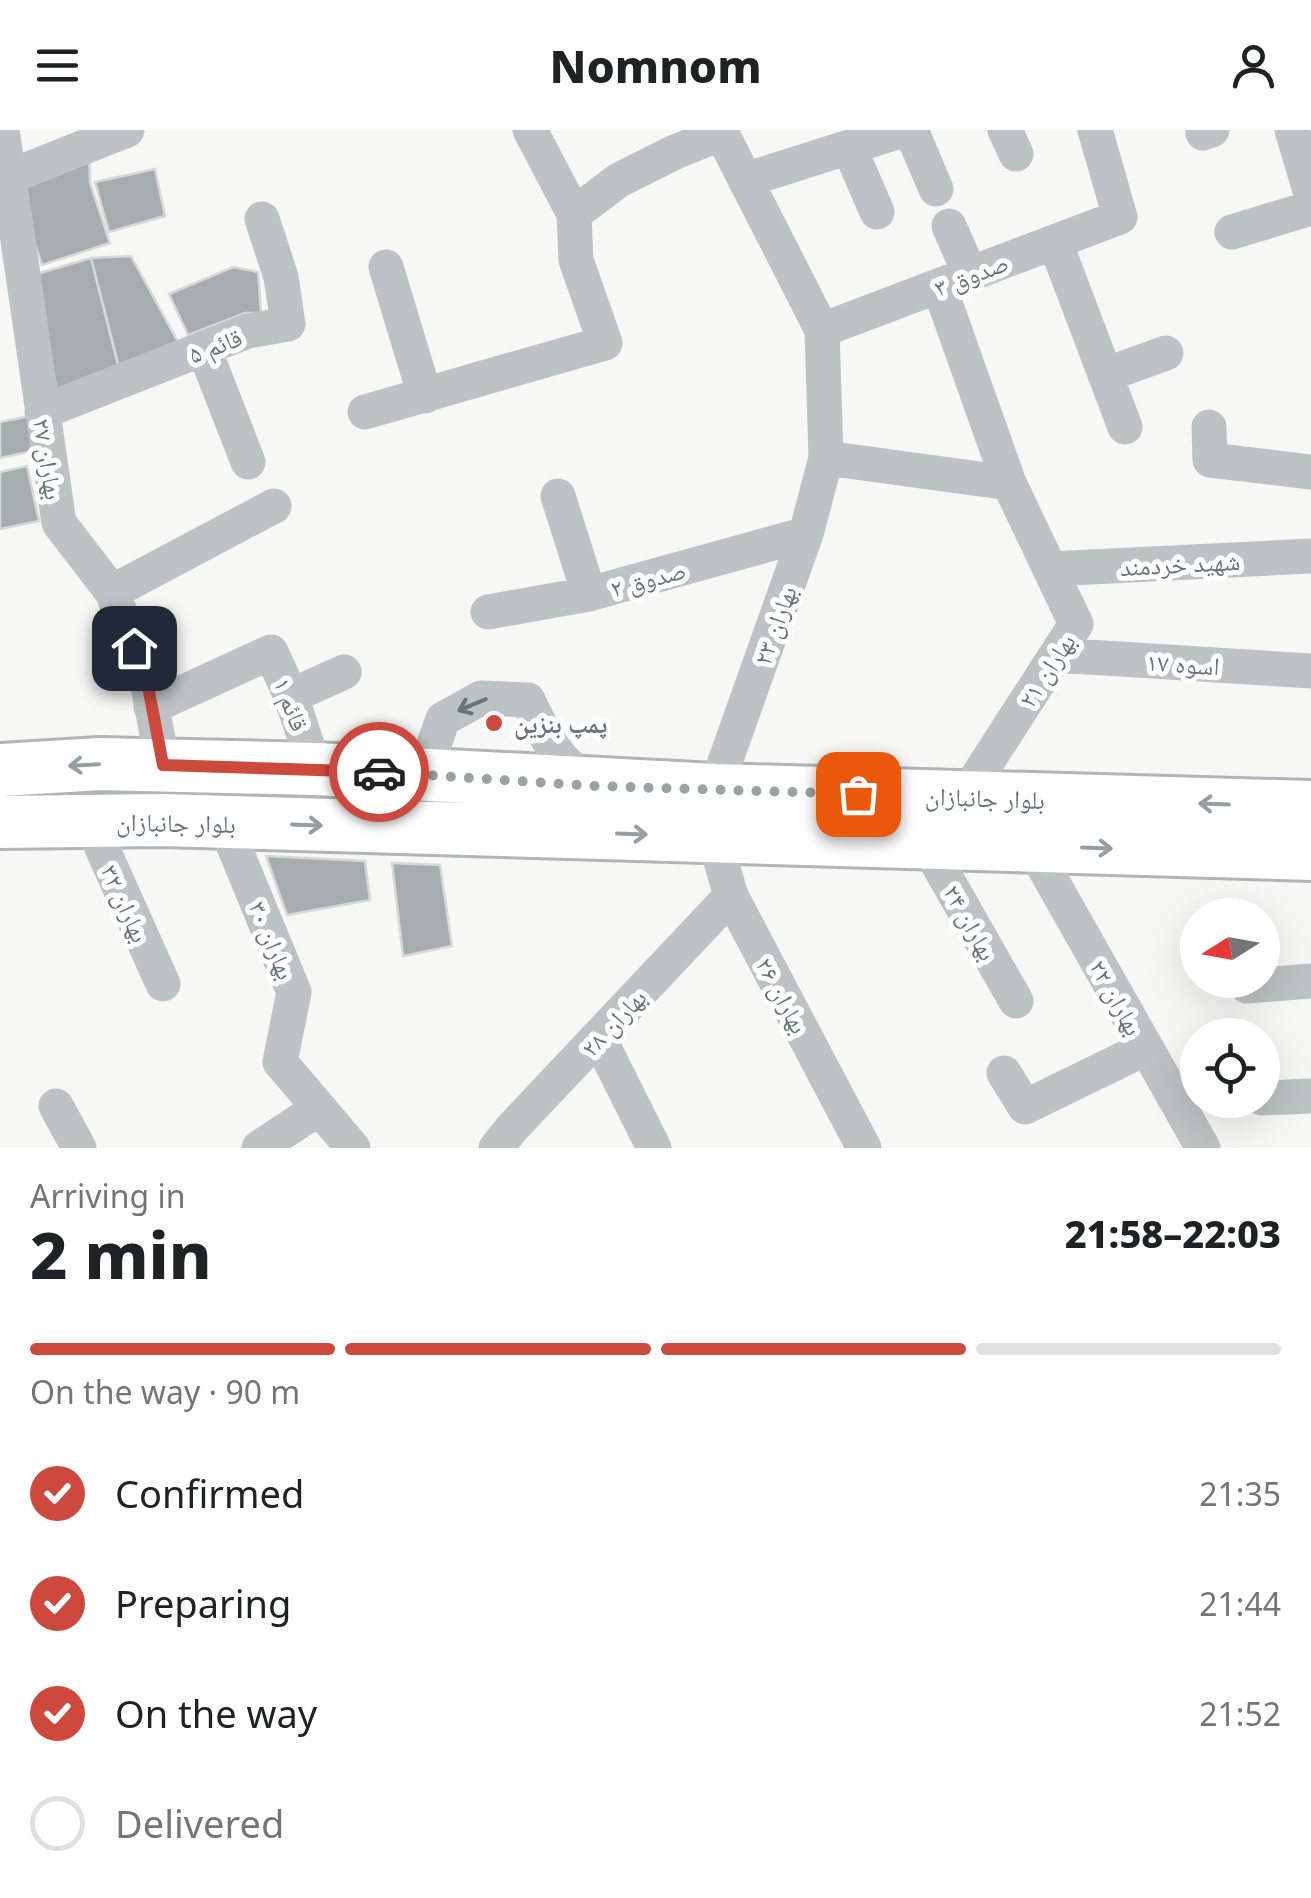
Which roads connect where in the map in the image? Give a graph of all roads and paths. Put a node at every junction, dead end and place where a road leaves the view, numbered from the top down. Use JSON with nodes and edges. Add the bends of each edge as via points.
{"nodes":[{"id":1,"x":127,"y":130,"type":"edge"},
{"id":2,"x":530,"y":130,"type":"edge"},
{"id":3,"x":907,"y":130,"type":"edge"},
{"id":4,"x":1095,"y":130,"type":"edge"},
{"id":5,"x":1292,"y":130,"type":"edge"},
{"id":6,"x":721,"y":132,"type":"edge"},
{"id":7,"x":849,"y":148,"type":"junction"},
{"id":8,"x":4,"y":153,"type":"edge"},
{"id":9,"x":745,"y":180,"type":"junction"},
{"id":10,"x":936,"y":189,"type":"dead end"},
{"id":11,"x":1311,"y":194,"type":"edge"},
{"id":12,"x":1311,"y":208,"type":"edge"},
{"id":13,"x":877,"y":212,"type":"dead end"},
{"id":14,"x":574,"y":214,"type":"junction"},
{"id":15,"x":262,"y":219,"type":"dead end"},
{"id":16,"x":949,"y":226,"type":"dead end"},
{"id":17,"x":1232,"y":232,"type":"dead end"},
{"id":18,"x":1055,"y":242,"type":"junction"},
{"id":19,"x":386,"y":267,"type":"dead end"},
{"id":20,"x":955,"y":280,"type":"junction"},
{"id":21,"x":822,"y":330,"type":"junction"},
{"id":22,"x":204,"y":349,"type":"junction"},
{"id":23,"x":1166,"y":353,"type":"dead end"},
{"id":24,"x":1105,"y":374,"type":"junction"},
{"id":25,"x":425,"y":396,"type":"junction"},
{"id":26,"x":42,"y":412,"type":"junction"},
{"id":27,"x":365,"y":412,"type":"dead end"},
{"id":28,"x":1125,"y":426,"type":"dead end"},
{"id":29,"x":1209,"y":427,"type":"dead end"},
{"id":30,"x":826,"y":458,"type":"junction"},
{"id":31,"x":248,"y":462,"type":"dead end"},
{"id":32,"x":1311,"y":472,"type":"edge"},
{"id":33,"x":1009,"y":483,"type":"junction"},
{"id":34,"x":558,"y":496,"type":"dead end"},
{"id":35,"x":274,"y":506,"type":"dead end"},
{"id":36,"x":806,"y":534,"type":"junction"},
{"id":37,"x":1311,"y":556,"type":"edge"},
{"id":38,"x":1050,"y":569,"type":"junction"},
{"id":39,"x":112,"y":592,"type":"junction"},
{"id":40,"x":588,"y":594,"type":"junction"},
{"id":41,"x":488,"y":612,"type":"dead end"},
{"id":42,"x":1056,"y":655,"type":"junction"},
{"id":43,"x":344,"y":672,"type":"dead end"},
{"id":44,"x":1311,"y":672,"type":"edge"},
{"id":45,"x":291,"y":696,"type":"junction"},
{"id":46,"x":151,"y":708,"type":"junction"},
{"id":47,"x":163,"y":765,"type":"junction"},
{"id":48,"x":315,"y":769,"type":"junction"},
{"id":49,"x":0,"y":770,"type":"edge"},
{"id":50,"x":423,"y":774,"type":"junction"},
{"id":51,"x":594,"y":786,"type":"junction"},
{"id":52,"x":965,"y":796,"type":"junction"},
{"id":53,"x":714,"y":814,"type":"junction"},
{"id":54,"x":0,"y":822,"type":"edge"},
{"id":55,"x":90,"y":822,"type":"junction"},
{"id":56,"x":224,"y":822,"type":"junction"},
{"id":57,"x":926,"y":843,"type":"junction"},
{"id":58,"x":1032,"y":846,"type":"junction"},
{"id":59,"x":1309,"y":849,"type":"edge"},
{"id":60,"x":731,"y":896,"type":"junction"},
{"id":61,"x":1311,"y":980,"type":"edge"},
{"id":62,"x":1280,"y":983,"type":"edge"},
{"id":63,"x":163,"y":984,"type":"dead end"},
{"id":64,"x":1016,"y":1002,"type":"dead end"},
{"id":65,"x":598,"y":1038,"type":"junction"},
{"id":66,"x":1146,"y":1048,"type":"junction"},
{"id":67,"x":1004,"y":1073,"type":"dead end"},
{"id":68,"x":1311,"y":1096,"type":"edge"},
{"id":69,"x":1280,"y":1097,"type":"edge"},
{"id":70,"x":56,"y":1106,"type":"dead end"},
{"id":71,"x":319,"y":1108,"type":"junction"},
{"id":72,"x":510,"y":1141,"type":"edge"},
{"id":73,"x":79,"y":1148,"type":"edge"},
{"id":74,"x":260,"y":1148,"type":"edge"},
{"id":75,"x":353,"y":1148,"type":"edge"},
{"id":76,"x":654,"y":1148,"type":"edge"},
{"id":77,"x":864,"y":1148,"type":"edge"},
{"id":78,"x":1203,"y":1148,"type":"edge"}],
"edges":[{"from":1,"to":8,"type":"street"},
{"from":2,"to":14,"type":"street"},
{"from":3,"to":7,"type":"street"},
{"from":3,"to":10,"type":"street"},
{"from":4,"to":18,"type":"street","name":"صدوق ۳","via":[[1120,217]]},
{"from":5,"to":11,"type":"street"},
{"from":6,"to":9,"type":"street"},
{"from":6,"to":14,"type":"street","via":[[620,180]]},
{"from":7,"to":9,"type":"street"},
{"from":7,"to":13,"type":"street"},
{"from":8,"to":26,"type":"street","name":"بهاران ۲۷"},
{"from":9,"to":21,"type":"street"},
{"from":12,"to":17,"type":"street"},
{"from":14,"to":25,"type":"street","via":[[576,260],[605,343]]},
{"from":15,"to":22,"type":"street","name":"قائم ۵","via":[[288,324]]},
{"from":16,"to":20,"type":"street","name":"بهاران ۲۱"},
{"from":18,"to":20,"type":"street","name":"صدوق ۳"},
{"from":18,"to":24,"type":"street"},
{"from":19,"to":25,"type":"street"},
{"from":20,"to":21,"type":"street","name":"صدوق ۳"},
{"from":20,"to":33,"type":"street","name":"بهاران ۲۱"},
{"from":21,"to":30,"type":"street","name":"بهاران ۲۳"},
{"from":22,"to":26,"type":"street","name":"قائم ۵"},
{"from":22,"to":31,"type":"street"},
{"from":23,"to":24,"type":"street"},
{"from":24,"to":28,"type":"street"},
{"from":25,"to":27,"type":"street"},
{"from":26,"to":39,"type":"street","name":"بهاران ۲۷","via":[[59,523]]},
{"from":29,"to":32,"type":"street","via":[[1210,460]]},
{"from":30,"to":33,"type":"street"},
{"from":30,"to":36,"type":"street","name":"بهاران ۲۳"},
{"from":33,"to":38,"type":"street","name":"بهاران ۲۱"},
{"from":34,"to":40,"type":"street"},
{"from":35,"to":39,"type":"street"},
{"from":36,"to":40,"type":"street","name":"صدوق ۲"},
{"from":36,"to":53,"type":"street","name":"بهاران ۲۳"},
{"from":37,"to":38,"type":"street","name":"شهید خردمند"},
{"from":38,"to":42,"type":"street","name":"بهاران ۲۱","via":[[1076,624]]},
{"from":39,"to":46,"type":"street","name":"بهاران ۲۷","via":[[146,676]]},
{"from":40,"to":41,"type":"street","name":"صدوق ۲"},
{"from":42,"to":44,"type":"street","name":"اسوه ۱۷"},
{"from":42,"to":52,"type":"street","name":"بهاران ۲۱"},
{"from":43,"to":45,"type":"street"},
{"from":45,"to":46,"type":"street","name":"قائم ۱","via":[[271,652]]},
{"from":45,"to":48,"type":"street","name":"قائم ۱"},
{"from":46,"to":47,"type":"street","name":"بهاران ۲۷"},
{"from":47,"to":48,"type":"highway","name":"بلوار جانبازان"},
{"from":47,"to":49,"type":"highway","name":"بلوار جانبازان","one_way":true},
{"from":48,"to":50,"type":"highway","name":"بلوار جانبازان"},
{"from":50,"to":51,"type":"highway","name":"بلوار جانبازان"},
{"from":51,"to":50,"type":"street","one_way":true,"via":[[547,741],[528,700],[481,698],[443,719]]},
{"from":51,"to":53,"type":"highway","name":"بلوار جانبازان"},
{"from":52,"to":53,"type":"highway","name":"بلوار جانبازان"},
{"from":59,"to":52,"type":"highway","name":"بلوار جانبازان","one_way":true},
{"from":56,"to":53,"type":"highway","name":"بلوار جانبازان","one_way":true},
{"from":53,"to":57,"type":"highway","name":"بلوار جانبازان"},
{"from":53,"to":60,"type":"street","name":"بهاران ۲۶"},
{"from":54,"to":55,"type":"highway","name":"بلوار جانبازان"},
{"from":55,"to":56,"type":"highway","name":"بلوار جانبازان"},
{"from":55,"to":63,"type":"street","name":"بهاران ۳۲"},
{"from":56,"to":71,"type":"street","name":"بهاران ۳۰","via":[[294,992],[280,1062]]},
{"from":57,"to":58,"type":"highway","name":"بلوار جانبازان"},
{"from":57,"to":64,"type":"street","name":"بهاران ۲۴"},
{"from":58,"to":59,"type":"highway","name":"بلوار جانبازان","one_way":true},
{"from":58,"to":66,"type":"street","name":"بهاران ۲۲"},
{"from":60,"to":65,"type":"street","name":"بهاران ۲۸"},
{"from":60,"to":77,"type":"street","name":"بهاران ۲۶"},
{"from":61,"to":62,"type":"street"},
{"from":65,"to":72,"type":"street","name":"بهاران ۲۸"},
{"from":65,"to":76,"type":"street"},
{"from":66,"to":67,"type":"street","via":[[1025,1107]]},
{"from":66,"to":78,"type":"street","name":"بهاران ۲۲"},
{"from":68,"to":69,"type":"street"},
{"from":70,"to":73,"type":"street"},
{"from":71,"to":74,"type":"street"},
{"from":71,"to":75,"type":"street"}]}
